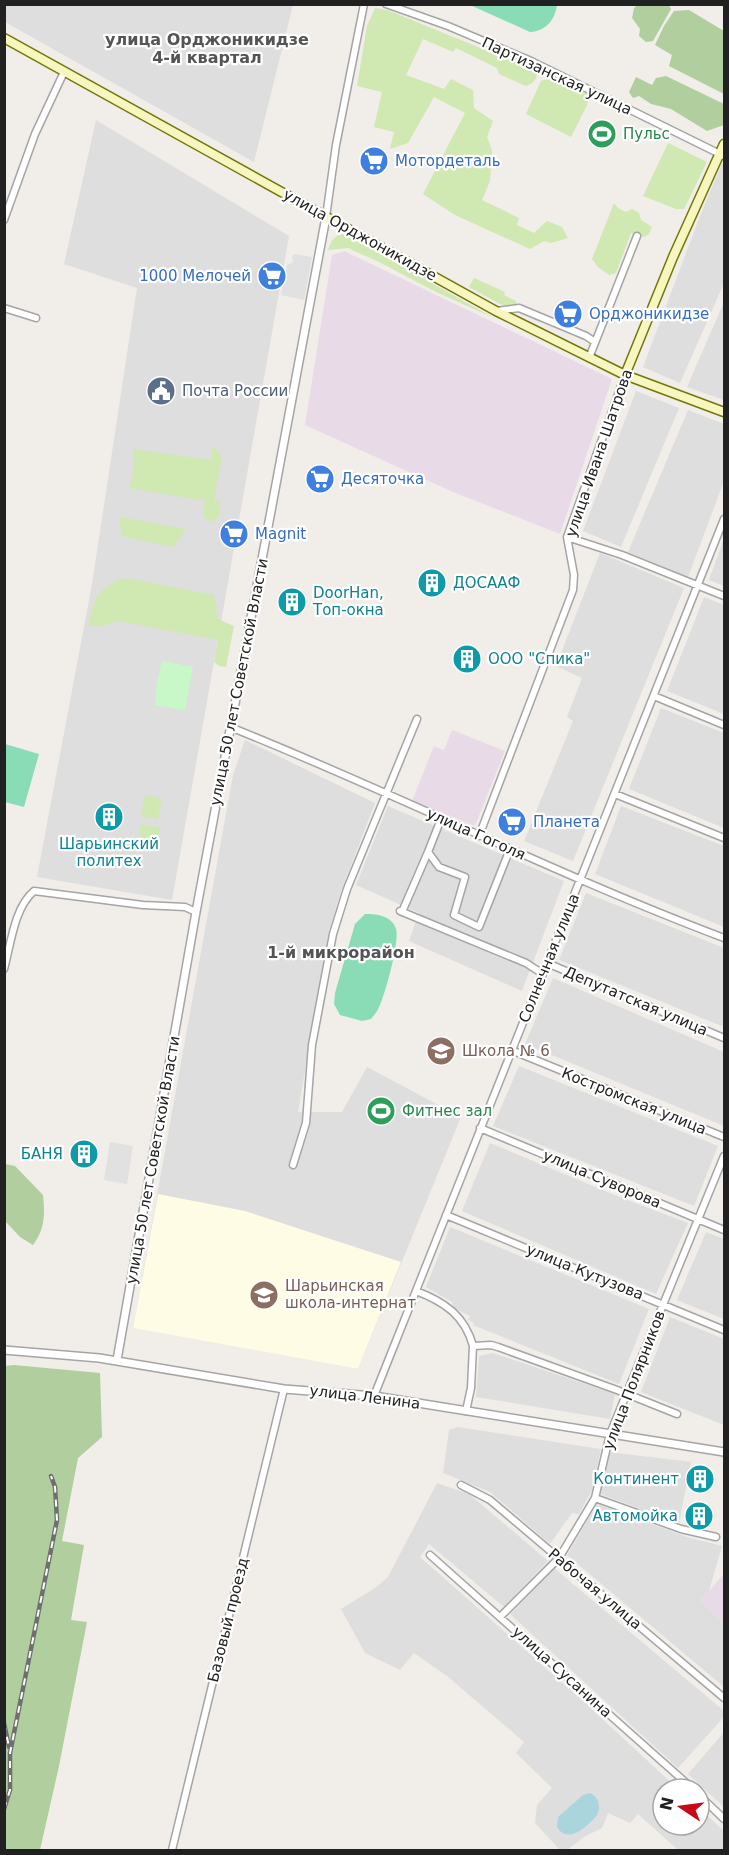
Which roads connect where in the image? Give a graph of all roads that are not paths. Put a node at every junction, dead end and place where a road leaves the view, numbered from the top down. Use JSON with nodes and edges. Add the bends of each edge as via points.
{"nodes":[{"id":1,"x":364,"y":4,"type":"edge"},
{"id":2,"x":386,"y":4,"type":"edge"},
{"id":3,"x":4,"y":38,"type":"edge"},
{"id":4,"x":64,"y":72,"type":"junction"},
{"id":5,"x":724,"y":144,"type":"edge"},
{"id":6,"x":722,"y":155,"type":"edge"},
{"id":7,"x":326,"y":217,"type":"junction"},
{"id":8,"x":4,"y":220,"type":"edge"},
{"id":9,"x":637,"y":236,"type":"dead end"},
{"id":10,"x":4,"y":308,"type":"edge"},
{"id":11,"x":496,"y":311,"type":"junction"},
{"id":12,"x":36,"y":318,"type":"dead end"},
{"id":13,"x":595,"y":342,"type":"junction"},
{"id":14,"x":589,"y":358,"type":"junction"},
{"id":15,"x":625,"y":375,"type":"junction"},
{"id":16,"x":724,"y":412,"type":"edge"},
{"id":17,"x":724,"y":519,"type":"edge"},
{"id":18,"x":567,"y":537,"type":"junction"},
{"id":19,"x":698,"y":587,"type":"junction"},
{"id":20,"x":724,"y":596,"type":"edge"},
{"id":21,"x":654,"y":696,"type":"junction"},
{"id":22,"x":417,"y":719,"type":"dead end"},
{"id":23,"x":724,"y":725,"type":"edge"},
{"id":24,"x":230,"y":727,"type":"junction"},
{"id":25,"x":615,"y":794,"type":"junction"},
{"id":26,"x":387,"y":795,"type":"junction"},
{"id":27,"x":441,"y":819,"type":"junction"},
{"id":28,"x":479,"y":836,"type":"junction"},
{"id":29,"x":724,"y":838,"type":"edge"},
{"id":30,"x":510,"y":849,"type":"junction"},
{"id":31,"x":428,"y":852,"type":"junction"},
{"id":32,"x":581,"y":880,"type":"junction"},
{"id":33,"x":196,"y":912,"type":"junction"},
{"id":34,"x":724,"y":938,"type":"edge"},
{"id":35,"x":547,"y":963,"type":"junction"},
{"id":36,"x":4,"y":969,"type":"edge"},
{"id":37,"x":543,"y":974,"type":"junction"},
{"id":38,"x":724,"y":1038,"type":"edge"},
{"id":39,"x":511,"y":1050,"type":"junction"},
{"id":40,"x":480,"y":1128,"type":"junction"},
{"id":41,"x":724,"y":1137,"type":"edge"},
{"id":42,"x":724,"y":1156,"type":"edge"},
{"id":43,"x":293,"y":1165,"type":"dead end"},
{"id":44,"x":446,"y":1215,"type":"junction"},
{"id":45,"x":699,"y":1220,"type":"junction"},
{"id":46,"x":724,"y":1230,"type":"edge"},
{"id":47,"x":416,"y":1291,"type":"junction"},
{"id":48,"x":663,"y":1304,"type":"junction"},
{"id":49,"x":724,"y":1330,"type":"edge"},
{"id":50,"x":473,"y":1346,"type":"junction"},
{"id":51,"x":4,"y":1350,"type":"edge"},
{"id":52,"x":117,"y":1360,"type":"junction"},
{"id":53,"x":284,"y":1389,"type":"junction"},
{"id":54,"x":626,"y":1395,"type":"junction"},
{"id":55,"x":374,"y":1396,"type":"junction"},
{"id":56,"x":466,"y":1411,"type":"junction"},
{"id":57,"x":677,"y":1414,"type":"dead end"},
{"id":58,"x":610,"y":1434,"type":"junction"},
{"id":59,"x":724,"y":1452,"type":"edge"},
{"id":60,"x":461,"y":1485,"type":"dead end"},
{"id":61,"x":595,"y":1498,"type":"junction"},
{"id":62,"x":716,"y":1537,"type":"dead end"},
{"id":63,"x":430,"y":1555,"type":"dead end"},
{"id":64,"x":560,"y":1558,"type":"junction"},
{"id":65,"x":500,"y":1617,"type":"junction"},
{"id":66,"x":724,"y":1698,"type":"edge"},
{"id":67,"x":680,"y":1777,"type":"edge"},
{"id":68,"x":711,"y":1807,"type":"edge"},
{"id":69,"x":724,"y":1819,"type":"edge"},
{"id":70,"x":172,"y":1851,"type":"edge"}],
"edges":[{"from":1,"to":7,"type":"street","name":"улица 50 лет Советской Власти"},
{"from":2,"to":6,"type":"street","name":"Партизанская улица","via":[[531,61]]},
{"from":3,"to":4,"type":"main road","name":"улица Орджоникидзе"},
{"from":4,"to":7,"type":"main road","name":"улица Орджоникидзе"},
{"from":4,"to":8,"type":"street","via":[[35,134]]},
{"from":5,"to":6,"type":"main road","name":"улица Ивана Шатрова"},
{"from":6,"to":15,"type":"main road","name":"улица Ивана Шатрова","via":[[673,256]]},
{"from":7,"to":11,"type":"main road","name":"улица Орджоникидзе"},
{"from":7,"to":24,"type":"street","name":"улица 50 лет Советской Власти"},
{"from":9,"to":13,"type":"street"},
{"from":10,"to":12,"type":"street"},
{"from":11,"to":13,"type":"street","via":[[519,308]]},
{"from":11,"to":14,"type":"main road","name":"улица Орджоникидзе"},
{"from":13,"to":14,"type":"street"},
{"from":14,"to":15,"type":"main road","name":"улица Орджоникидзе"},
{"from":15,"to":16,"type":"main road","name":"улица Орджоникидзе"},
{"from":15,"to":18,"type":"street","name":"улица Ивана Шатрова"},
{"from":17,"to":19,"type":"street","name":"Солнечная улица"},
{"from":18,"to":19,"type":"street"},
{"from":18,"to":28,"type":"street","name":"улица Ивана Шатрова","via":[[573,590]]},
{"from":19,"to":20,"type":"street"},
{"from":19,"to":21,"type":"street","name":"Солнечная улица"},
{"from":21,"to":23,"type":"street"},
{"from":21,"to":25,"type":"street","name":"Солнечная улица"},
{"from":22,"to":26,"type":"street"},
{"from":24,"to":26,"type":"street","name":"улица Гоголя"},
{"from":24,"to":33,"type":"street","name":"улица 50 лет Советской Власти"},
{"from":25,"to":29,"type":"street"},
{"from":25,"to":32,"type":"street","name":"Солнечная улица"},
{"from":26,"to":27,"type":"street","name":"улица Гоголя"},
{"from":26,"to":43,"type":"street","via":[[347,889],[333,934],[312,1045],[306,1123]]},
{"from":27,"to":28,"type":"street","name":"улица Гоголя"},
{"from":27,"to":31,"type":"street"},
{"from":28,"to":30,"type":"street","name":"улица Гоголя"},
{"from":30,"to":31,"type":"street","via":[[478,927],[454,915],[465,877],[439,867]]},
{"from":30,"to":32,"type":"street","name":"улица Гоголя"},
{"from":31,"to":37,"type":"street","via":[[401,911]]},
{"from":32,"to":34,"type":"street","name":"улица Гоголя"},
{"from":32,"to":35,"type":"street","name":"Солнечная улица"},
{"from":33,"to":36,"type":"street","via":[[185,907],[34,891],[20,910]]},
{"from":33,"to":52,"type":"street","name":"улица 50 лет Советской Власти"},
{"from":35,"to":37,"type":"street","name":"Солнечная улица"},
{"from":35,"to":38,"type":"street","name":"Депутатская улица"},
{"from":37,"to":39,"type":"street","name":"Солнечная улица"},
{"from":39,"to":40,"type":"street","name":"Солнечная улица"},
{"from":39,"to":41,"type":"street","name":"Костромская улица"},
{"from":40,"to":44,"type":"street","name":"Солнечная улица"},
{"from":40,"to":45,"type":"street","name":"улица Суворова"},
{"from":42,"to":45,"type":"street","name":"улица Полярников"},
{"from":44,"to":47,"type":"street","name":"Солнечная улица"},
{"from":44,"to":48,"type":"street","name":"улица Кутузова"},
{"from":45,"to":46,"type":"street","name":"улица Суворова"},
{"from":45,"to":48,"type":"street","name":"улица Полярников"},
{"from":47,"to":50,"type":"street","via":[[460,1318]]},
{"from":47,"to":55,"type":"street","name":"Солнечная улица"},
{"from":48,"to":49,"type":"street","name":"улица Кутузова"},
{"from":48,"to":54,"type":"street","name":"улица Полярников"},
{"from":50,"to":54,"type":"street","via":[[491,1345]]},
{"from":50,"to":56,"type":"street"},
{"from":51,"to":52,"type":"street","name":"улица Ленина"},
{"from":52,"to":53,"type":"street","name":"улица Ленина"},
{"from":53,"to":55,"type":"street","name":"улица Ленина"},
{"from":53,"to":70,"type":"street","name":"Базовый проезд"},
{"from":54,"to":57,"type":"street"},
{"from":54,"to":58,"type":"street","name":"улица Полярников"},
{"from":55,"to":56,"type":"street","name":"улица Ленина"},
{"from":56,"to":58,"type":"street","name":"улица Ленина"},
{"from":58,"to":59,"type":"street","name":"улица Ленина"},
{"from":58,"to":61,"type":"street","name":"улица Полярников"},
{"from":60,"to":64,"type":"street","name":"Рабочая улица","via":[[490,1500]]},
{"from":61,"to":62,"type":"street","via":[[681,1529]]},
{"from":61,"to":64,"type":"street","name":"улица Полярников"},
{"from":63,"to":65,"type":"street","name":"улица Сусанина"},
{"from":64,"to":65,"type":"street","name":"улица Полярников"},
{"from":64,"to":66,"type":"street","name":"Рабочая улица"},
{"from":65,"to":67,"type":"street","name":"улица Сусанина"},
{"from":68,"to":69,"type":"street"}]}
